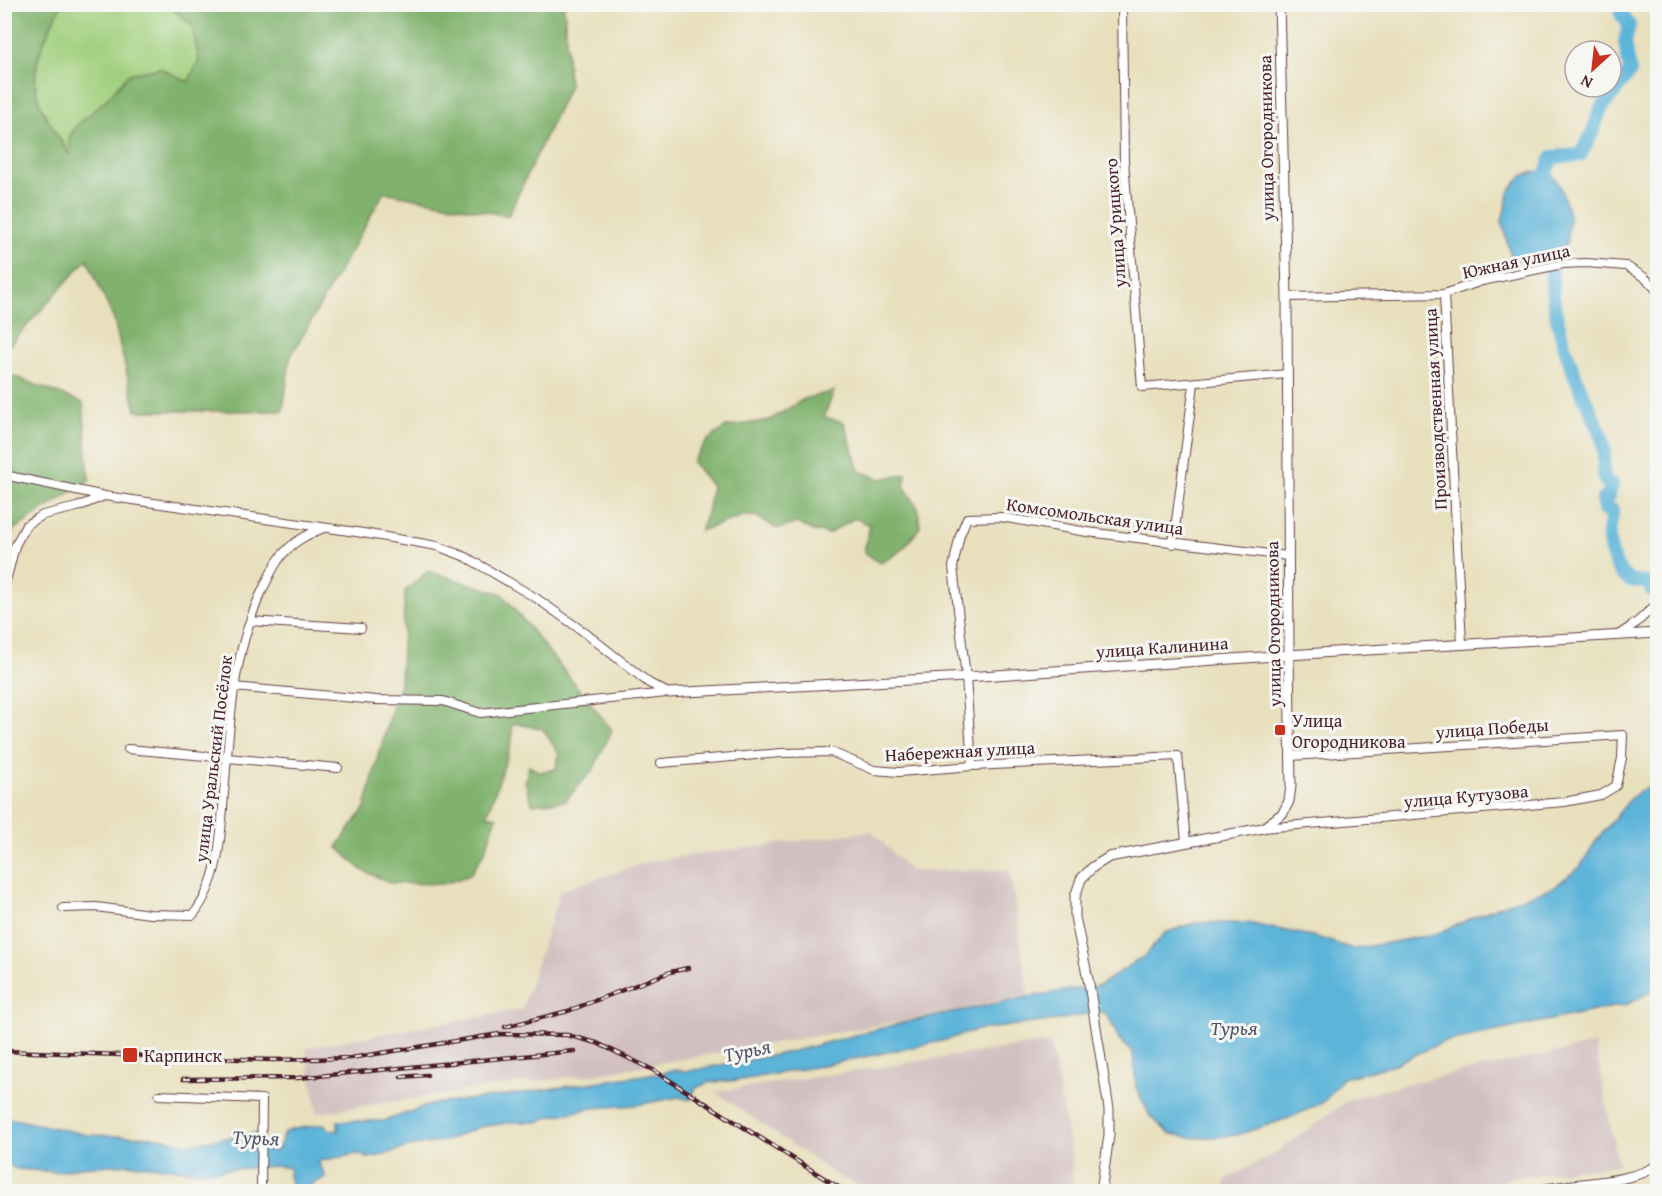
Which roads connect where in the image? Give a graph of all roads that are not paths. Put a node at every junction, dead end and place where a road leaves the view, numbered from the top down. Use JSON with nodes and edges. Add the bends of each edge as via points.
{"nodes":[{"id":1,"x":1122,"y":4,"type":"edge"},
{"id":2,"x":1279,"y":4,"type":"edge"},
{"id":3,"x":1658,"y":291,"type":"edge"},
{"id":4,"x":1444,"y":294,"type":"junction"},
{"id":5,"x":1287,"y":297,"type":"junction"},
{"id":6,"x":1287,"y":374,"type":"junction"},
{"id":7,"x":1194,"y":384,"type":"junction"},
{"id":8,"x":4,"y":475,"type":"edge"},
{"id":9,"x":105,"y":496,"type":"junction"},
{"id":10,"x":326,"y":528,"type":"junction"},
{"id":11,"x":1173,"y":544,"type":"junction"},
{"id":12,"x":1288,"y":556,"type":"junction"},
{"id":13,"x":4,"y":589,"type":"edge"},
{"id":14,"x":1658,"y":603,"type":"edge"},
{"id":15,"x":250,"y":621,"type":"junction"},
{"id":16,"x":361,"y":628,"type":"dead end"},
{"id":17,"x":1658,"y":633,"type":"edge"},
{"id":18,"x":1617,"y":636,"type":"junction"},
{"id":19,"x":1462,"y":644,"type":"junction"},
{"id":20,"x":1289,"y":655,"type":"junction"},
{"id":21,"x":966,"y":677,"type":"junction"},
{"id":22,"x":234,"y":687,"type":"junction"},
{"id":23,"x":668,"y":693,"type":"junction"},
{"id":24,"x":1623,"y":735,"type":"joint"},
{"id":25,"x":128,"y":749,"type":"dead end"},
{"id":26,"x":1291,"y":756,"type":"junction"},
{"id":27,"x":227,"y":758,"type":"junction"},
{"id":28,"x":661,"y":763,"type":"dead end"},
{"id":29,"x":972,"y":766,"type":"junction"},
{"id":30,"x":338,"y":768,"type":"dead end"},
{"id":31,"x":1263,"y":828,"type":"junction"},
{"id":32,"x":1186,"y":842,"type":"junction"},
{"id":33,"x":63,"y":909,"type":"dead end"},
{"id":34,"x":159,"y":1095,"type":"dead end"},
{"id":35,"x":1658,"y":1165,"type":"edge"},
{"id":36,"x":261,"y":1191,"type":"edge"},
{"id":37,"x":1101,"y":1191,"type":"edge"},
{"id":38,"x":1533,"y":1191,"type":"edge"}],
"edges":[{"from":1,"to":7,"type":"street","name":"улица Урицкого","via":[[1124,160],[1142,387]]},
{"from":2,"to":5,"type":"street","name":"улица Огородникова"},
{"from":3,"to":4,"type":"street","name":"Южная улица","via":[[1626,266],[1586,263],[1482,280]]},
{"from":4,"to":5,"type":"street","name":"Производственная улица"},
{"from":4,"to":19,"type":"street","name":"Производственная улица"},
{"from":5,"to":6,"type":"street","name":"улица Огородникова"},
{"from":6,"to":7,"type":"street","name":"улица Урицкого"},
{"from":6,"to":12,"type":"street","name":"улица Огородникова"},
{"from":7,"to":11,"type":"street"},
{"from":8,"to":9,"type":"street"},
{"from":9,"to":10,"type":"street"},
{"from":9,"to":13,"type":"street","via":[[43,515],[26,525],[15,546]]},
{"from":10,"to":15,"type":"street","name":"улица Уральский Посёлок","via":[[294,543],[282,556]]},
{"from":10,"to":23,"type":"street","via":[[437,546],[466,557],[536,598]]},
{"from":11,"to":12,"type":"street","name":"Комсомольская улица"},
{"from":11,"to":21,"type":"street","name":"Комсомольская улица","via":[[1001,517],[967,518],[953,567]]},
{"from":12,"to":20,"type":"street","name":"улица Огородникова"},
{"from":14,"to":18,"type":"street"},
{"from":15,"to":16,"type":"street"},
{"from":15,"to":22,"type":"street","name":"улица Уральский Посёлок"},
{"from":17,"to":18,"type":"street","name":"улица Калинина"},
{"from":18,"to":19,"type":"street","name":"улица Калинина"},
{"from":19,"to":20,"type":"street","name":"улица Калинина"},
{"from":20,"to":21,"type":"street","name":"улица Калинина"},
{"from":20,"to":26,"type":"street","name":"улица Огородникова"},
{"from":21,"to":23,"type":"street","name":"улица Калинина"},
{"from":21,"to":29,"type":"street","name":"Комсомольская улица"},
{"from":22,"to":23,"type":"street","via":[[376,700],[443,701],[480,713]]},
{"from":22,"to":27,"type":"street","name":"улица Уральский Посёлок"},
{"from":24,"to":26,"type":"street","name":"улица Победы"},
{"from":24,"to":31,"type":"street","name":"улица Кутузова","via":[[1616,786],[1601,795],[1564,802]]},
{"from":25,"to":27,"type":"street"},
{"from":26,"to":31,"type":"street","name":"улица Огородникова","via":[[1289,801],[1283,813]]},
{"from":27,"to":30,"type":"street"},
{"from":27,"to":33,"type":"street","name":"улица Уральский Посёлок","via":[[220,844],[202,903],[193,915],[96,907]]},
{"from":28,"to":29,"type":"street","name":"Набережная улица","via":[[831,752],[874,770],[899,772]]},
{"from":29,"to":32,"type":"street","name":"Набережная улица","via":[[1178,756]]},
{"from":31,"to":32,"type":"street"},
{"from":32,"to":37,"type":"street","via":[[1109,857],[1081,879],[1075,897],[1075,917],[1109,1109]]},
{"from":34,"to":36,"type":"street","via":[[262,1099]]},
{"from":35,"to":38,"type":"street","via":[[1617,1178]]}]}
